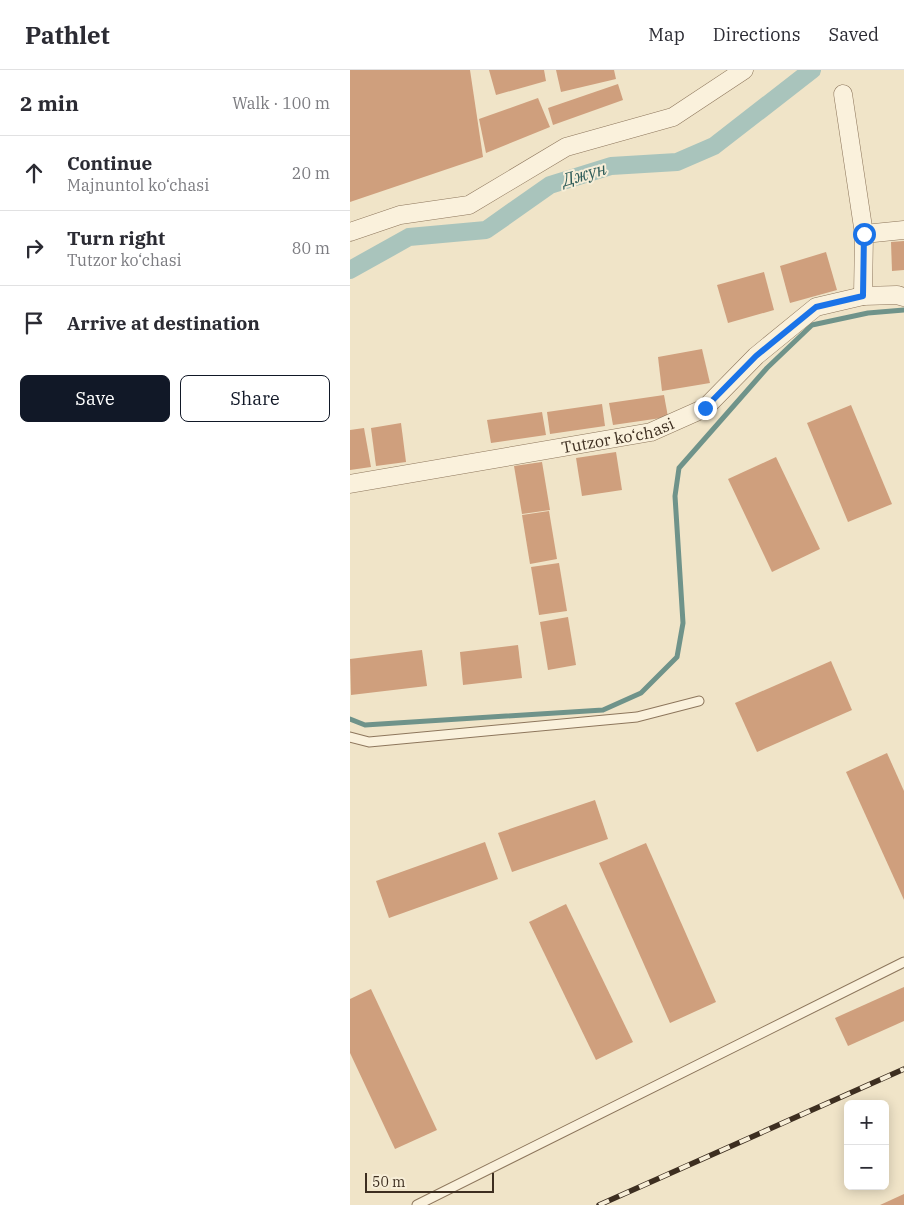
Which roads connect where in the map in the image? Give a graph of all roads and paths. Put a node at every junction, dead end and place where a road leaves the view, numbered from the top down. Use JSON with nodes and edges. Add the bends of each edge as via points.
{"nodes":[{"id":1,"x":744,"y":70,"type":"edge"},
{"id":2,"x":843,"y":94,"type":"dead end"},
{"id":3,"x":904,"y":230,"type":"edge"},
{"id":4,"x":350,"y":232,"type":"edge"},
{"id":5,"x":864,"y":234,"type":"junction"},
{"id":6,"x":863,"y":296,"type":"junction"},
{"id":7,"x":904,"y":297,"type":"edge"},
{"id":8,"x":350,"y":484,"type":"edge"},
{"id":9,"x":699,"y":701,"type":"dead end"},
{"id":10,"x":350,"y":737,"type":"edge"},
{"id":11,"x":904,"y":962,"type":"edge"},
{"id":12,"x":417,"y":1205,"type":"edge"}],
"edges":[{"from":1,"to":4,"type":"street","via":[[673,117],[566,147],[469,205],[400,215]]},
{"from":2,"to":5,"type":"street"},
{"from":3,"to":5,"type":"street"},
{"from":5,"to":6,"type":"street"},
{"from":6,"to":7,"type":"street","name":"Tutzor ko‘chasi"},
{"from":6,"to":8,"type":"street","name":"Tutzor ko‘chasi","via":[[816,307],[756,356],[705,408],[650,432]]},
{"from":9,"to":10,"type":"lane","via":[[637,717],[369,742]]},
{"from":11,"to":12,"type":"lane"}]}
